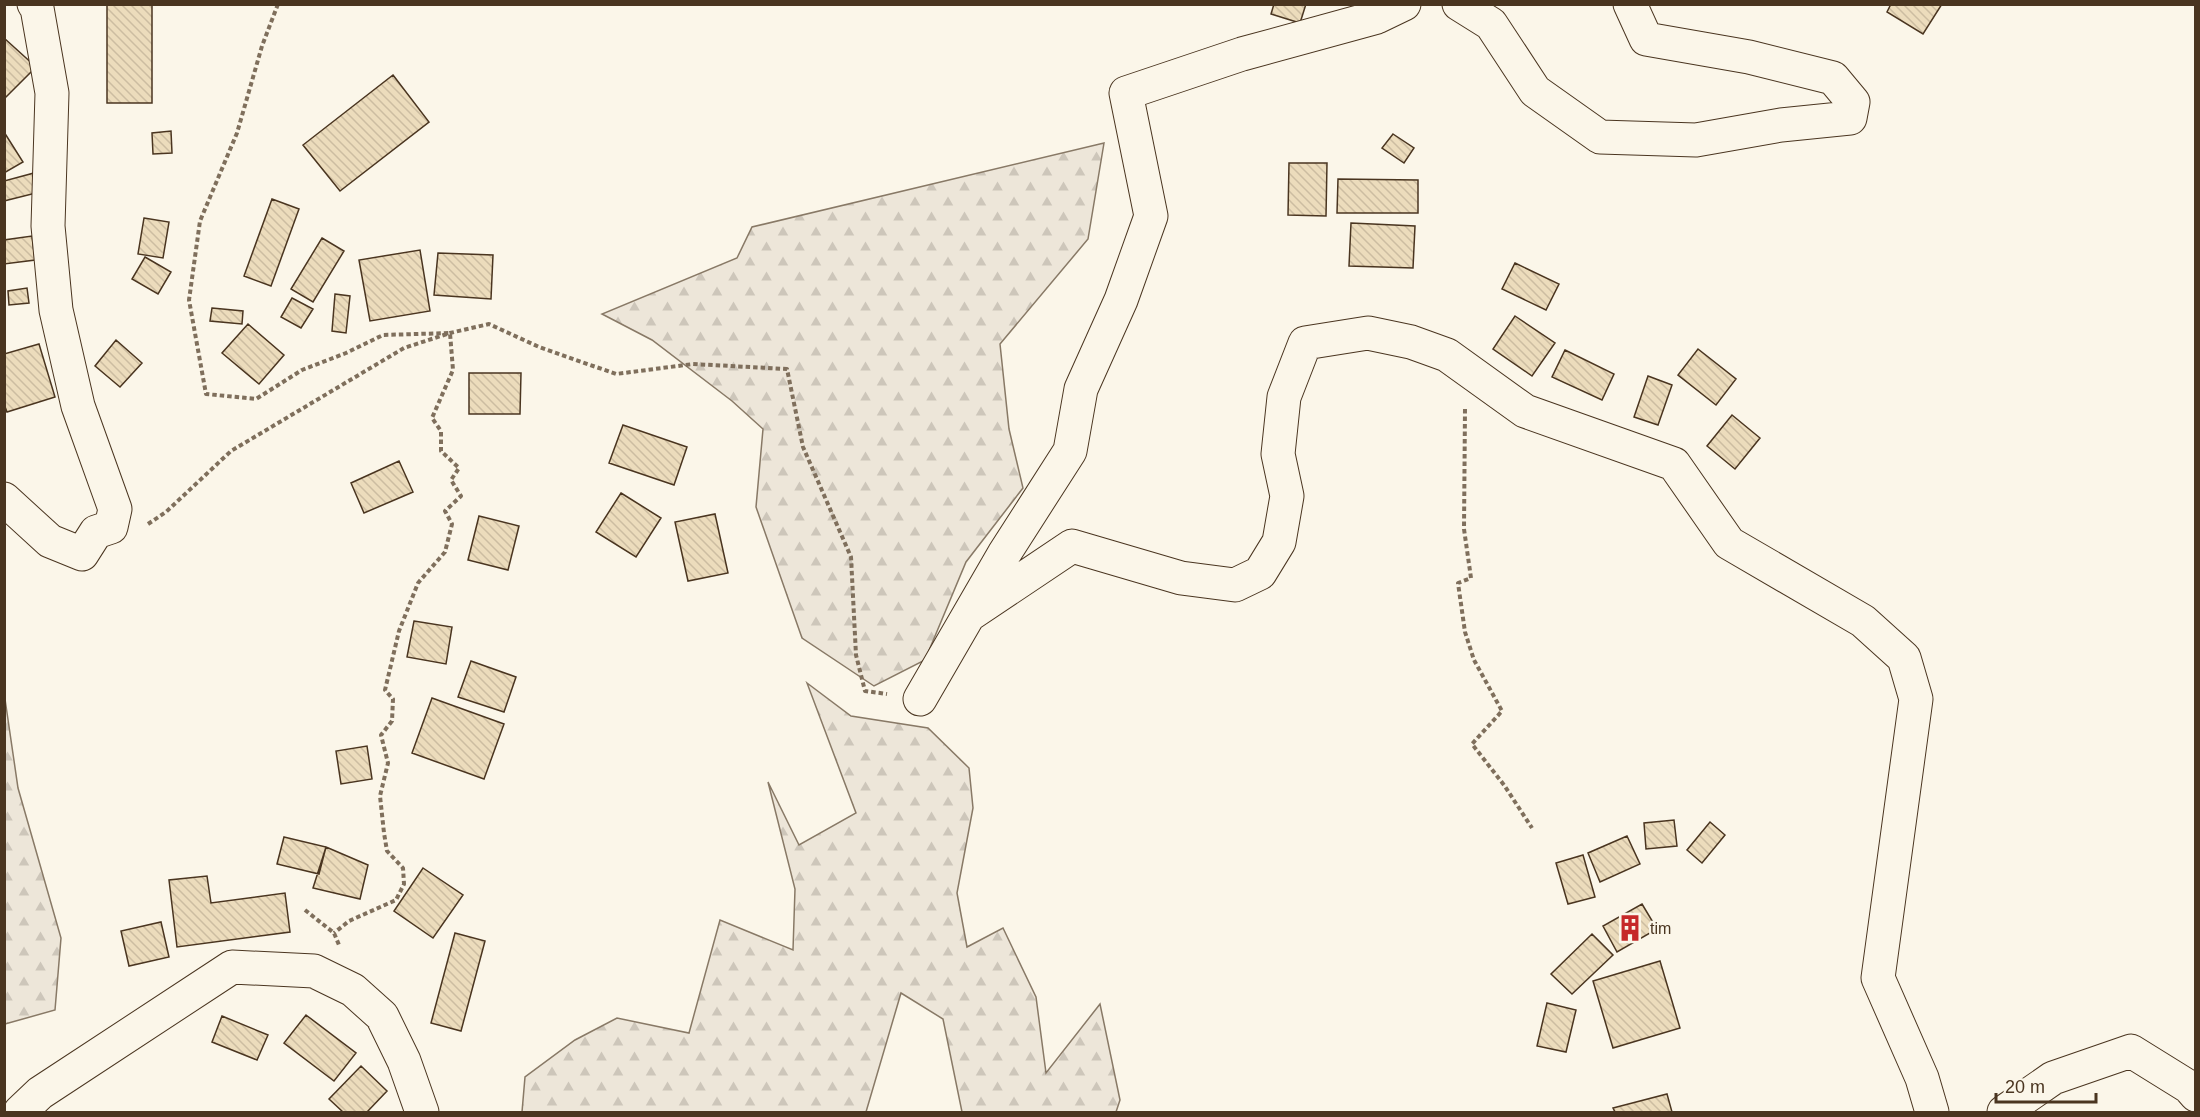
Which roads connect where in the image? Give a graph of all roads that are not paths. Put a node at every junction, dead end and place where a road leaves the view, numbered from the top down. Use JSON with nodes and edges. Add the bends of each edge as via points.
{"nodes":[{"id":1,"x":34,"y":4,"type":"edge"},
{"id":2,"x":1404,"y":4,"type":"edge"},
{"id":3,"x":1459,"y":4,"type":"edge"},
{"id":4,"x":1630,"y":4,"type":"edge"},
{"id":5,"x":4,"y":499,"type":"edge"},
{"id":6,"x":972,"y":613,"type":"junction"},
{"id":7,"x":920,"y":699,"type":"road end"},
{"id":8,"x":2196,"y":1095,"type":"edge"},
{"id":9,"x":20,"y":1113,"type":"edge"},
{"id":10,"x":422,"y":1113,"type":"edge"},
{"id":11,"x":1932,"y":1113,"type":"edge"},
{"id":12,"x":2004,"y":1113,"type":"edge"}],
"edges":[{"from":1,"to":5,"type":"street","via":[[52,93],[48,226],[56,310],[78,406],[115,509],[111,527],[96,532],[82,554],[50,541]]},
{"from":2,"to":6,"type":"street","via":[[1377,17],[1242,54],[1126,93],[1151,216],[1121,300],[1081,389],[1070,451],[1004,554]]},
{"from":3,"to":4,"type":"street","via":[[1491,24],[1535,91],[1600,137],[1696,140],[1850,118],[1853,102],[1833,78],[1749,57],[1646,39]]},
{"from":6,"to":7,"type":"street"},
{"from":6,"to":11,"type":"street","via":[[1072,546],[1181,578],[1235,585],[1260,573],[1279,542],[1287,496],[1278,454],[1284,397],[1305,343],[1368,333],[1411,342],[1447,355],[1526,411],[1674,464],[1729,543],[1863,621],[1904,658],[1916,699],[1878,978],[1922,1078]]},
{"from":8,"to":12,"type":"street","via":[[2131,1050],[2053,1078]]},
{"from":9,"to":10,"type":"street","via":[[40,1093],[232,967],[314,971],[353,990],[382,1016],[404,1061]]}]}
